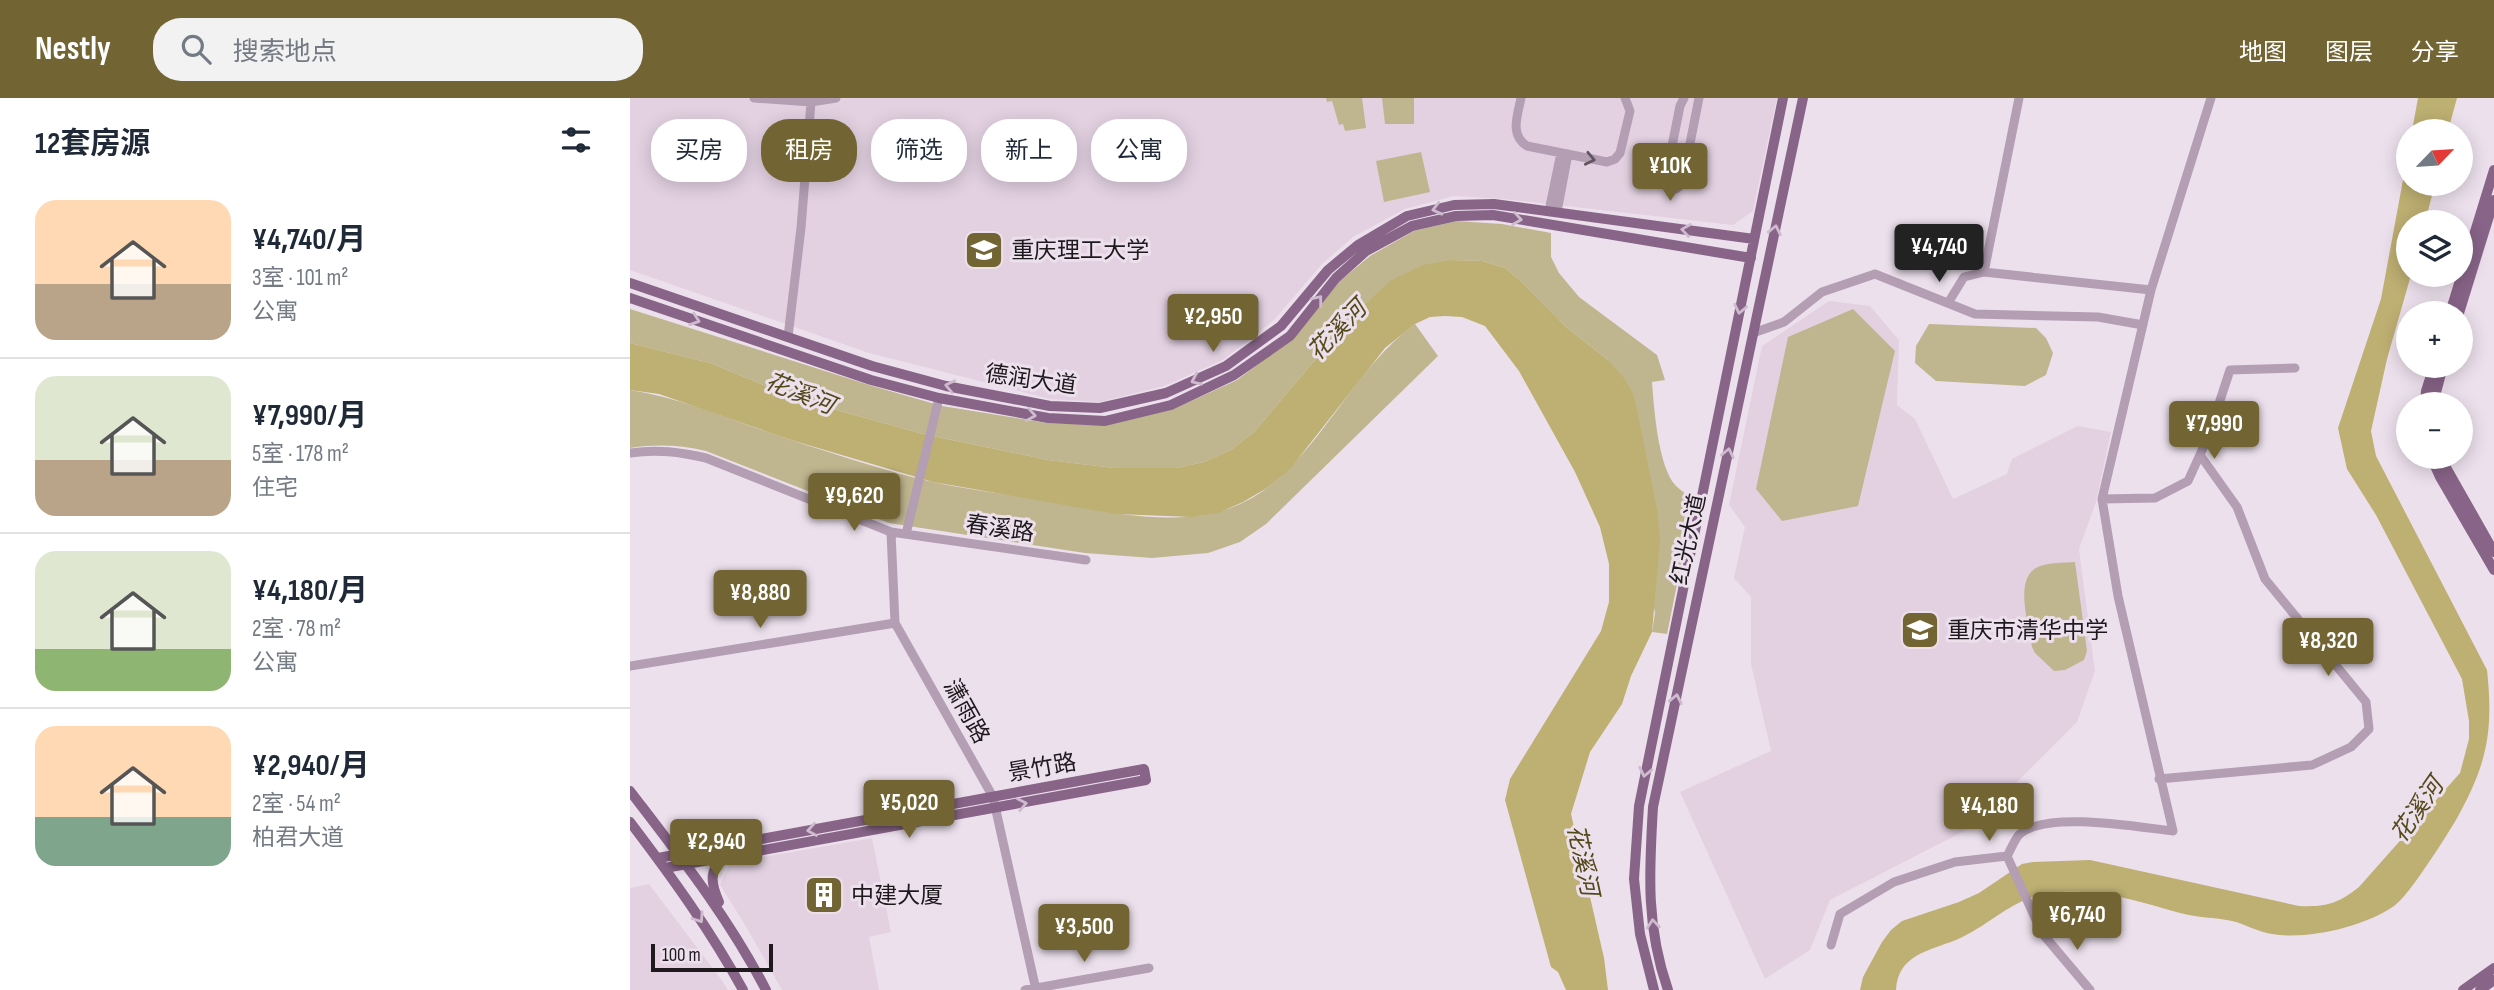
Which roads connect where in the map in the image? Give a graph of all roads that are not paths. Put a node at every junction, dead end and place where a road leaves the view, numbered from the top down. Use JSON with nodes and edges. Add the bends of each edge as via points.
{"nodes":[{"id":1,"x":754,"y":98,"type":"edge"},
{"id":2,"x":836,"y":98,"type":"edge"},
{"id":3,"x":1521,"y":98,"type":"edge"},
{"id":4,"x":1625,"y":98,"type":"edge"},
{"id":5,"x":1684,"y":98,"type":"edge"},
{"id":6,"x":1699,"y":98,"type":"edge"},
{"id":7,"x":1783,"y":98,"type":"edge"},
{"id":8,"x":1803,"y":98,"type":"edge"},
{"id":9,"x":2019,"y":98,"type":"edge"},
{"id":10,"x":2211,"y":98,"type":"edge"},
{"id":11,"x":811,"y":102,"type":"junction"},
{"id":12,"x":1564,"y":154,"type":"junction"},
{"id":13,"x":2494,"y":170,"type":"edge"},
{"id":14,"x":2494,"y":200,"type":"edge"},
{"id":15,"x":1553,"y":212,"type":"junction"},
{"id":16,"x":1754,"y":239,"type":"junction"},
{"id":17,"x":1751,"y":258,"type":"junction"},
{"id":18,"x":1984,"y":272,"type":"junction"},
{"id":19,"x":630,"y":283,"type":"edge"},
{"id":20,"x":2151,"y":290,"type":"junction"},
{"id":21,"x":630,"y":298,"type":"edge"},
{"id":22,"x":2454,"y":301,"type":"edge"},
{"id":23,"x":2463,"y":301,"type":"edge"},
{"id":24,"x":1948,"y":303,"type":"junction"},
{"id":25,"x":2143,"y":325,"type":"junction"},
{"id":26,"x":1753,"y":332,"type":"junction"},
{"id":27,"x":788,"y":337,"type":"junction"},
{"id":28,"x":2295,"y":368,"type":"dead end"},
{"id":29,"x":939,"y":398,"type":"junction"},
{"id":30,"x":630,"y":453,"type":"edge"},
{"id":31,"x":2200,"y":455,"type":"junction"},
{"id":32,"x":2436,"y":469,"type":"edge"},
{"id":33,"x":2447,"y":469,"type":"edge"},
{"id":34,"x":2102,"y":499,"type":"junction"},
{"id":35,"x":891,"y":532,"type":"junction"},
{"id":36,"x":906,"y":534,"type":"junction"},
{"id":37,"x":2494,"y":552,"type":"edge"},
{"id":38,"x":1086,"y":560,"type":"dead end"},
{"id":39,"x":2494,"y":570,"type":"edge"},
{"id":40,"x":895,"y":623,"type":"junction"},
{"id":41,"x":630,"y":666,"type":"edge"},
{"id":42,"x":2159,"y":779,"type":"junction"},
{"id":43,"x":630,"y":792,"type":"edge"},
{"id":44,"x":993,"y":797,"type":"junction"},
{"id":45,"x":997,"y":808,"type":"junction"},
{"id":46,"x":630,"y":822,"type":"edge"},
{"id":47,"x":678,"y":855,"type":"junction"},
{"id":48,"x":2007,"y":856,"type":"junction"},
{"id":49,"x":657,"y":858,"type":"junction"},
{"id":50,"x":726,"y":858,"type":"junction"},
{"id":51,"x":687,"y":864,"type":"junction"},
{"id":52,"x":665,"y":868,"type":"junction"},
{"id":53,"x":731,"y":927,"type":"junction"},
{"id":54,"x":1831,"y":945,"type":"dead end"},
{"id":55,"x":1149,"y":968,"type":"dead end"},
{"id":56,"x":2494,"y":968,"type":"edge"},
{"id":57,"x":2494,"y":980,"type":"edge"},
{"id":58,"x":1036,"y":989,"type":"edge"},
{"id":59,"x":743,"y":990,"type":"edge"},
{"id":60,"x":766,"y":990,"type":"edge"},
{"id":61,"x":1025,"y":990,"type":"edge"},
{"id":62,"x":1654,"y":990,"type":"edge"},
{"id":63,"x":1668,"y":990,"type":"edge"},
{"id":64,"x":2090,"y":990,"type":"edge"},
{"id":65,"x":2463,"y":990,"type":"edge"},
{"id":66,"x":2480,"y":990,"type":"edge"}],
"edges":[{"from":1,"to":11,"type":"street"},
{"from":2,"to":11,"type":"street"},
{"from":3,"to":12,"type":"street","via":[[1516,127],[1522,143]]},
{"from":12,"to":4,"type":"street","one_way":true,"via":[[1607,162],[1615,159],[1630,111]]},
{"from":5,"to":6,"type":"street","via":[[1665,181],[1666,187],[1676,189],[1682,184]]},
{"from":7,"to":16,"type":"main road","name":"红光大道"},
{"from":26,"to":8,"type":"main road","name":"红光大道","one_way":true},
{"from":9,"to":18,"type":"street"},
{"from":10,"to":20,"type":"street"},
{"from":11,"to":27,"type":"street"},
{"from":12,"to":15,"type":"street"},
{"from":13,"to":22,"type":"main road"},
{"from":14,"to":23,"type":"main road"},
{"from":16,"to":15,"type":"main road","name":"德润大道","one_way":true},
{"from":15,"to":27,"type":"main road","name":"德润大道","one_way":true,"via":[[1494,204],[1454,205],[1407,216],[1358,244],[1328,270],[1281,326],[1226,366],[1166,393],[1100,408],[1050,406],[946,386]]},
{"from":16,"to":17,"type":"main road","name":"红光大道"},
{"from":29,"to":17,"type":"main road","name":"德润大道","one_way":true,"via":[[1048,418],[1105,421],[1171,405],[1234,375],[1290,336],[1336,278],[1366,251],[1412,226],[1456,216],[1493,215]]},
{"from":17,"to":62,"type":"main road","name":"红光大道","one_way":true,"via":[[1639,806],[1634,879],[1640,934]]},
{"from":18,"to":20,"type":"street"},
{"from":18,"to":24,"type":"street","via":[[1964,277]]},
{"from":19,"to":27,"type":"main road","name":"德润大道"},
{"from":20,"to":25,"type":"street"},
{"from":21,"to":29,"type":"main road","name":"德润大道","one_way":true,"via":[[871,380]]},
{"from":24,"to":25,"type":"street","via":[[1975,314],[2098,317]]},
{"from":24,"to":26,"type":"street","via":[[1875,274],[1822,292],[1784,322]]},
{"from":25,"to":34,"type":"street"},
{"from":63,"to":26,"type":"main road","name":"红光大道","one_way":true,"via":[[1654,936],[1648,877],[1653,807]]},
{"from":28,"to":31,"type":"street","via":[[2230,370]]},
{"from":29,"to":36,"type":"street"},
{"from":30,"to":35,"type":"street","name":"春溪路","via":[[649,450],[706,458]]},
{"from":31,"to":34,"type":"street","via":[[2188,481],[2155,498]]},
{"from":31,"to":42,"type":"street","via":[[2237,507],[2265,579],[2366,702],[2369,729],[2351,747],[2312,765]]},
{"from":32,"to":39,"type":"main road"},
{"from":33,"to":37,"type":"main road"},
{"from":34,"to":42,"type":"street","via":[[2118,596]]},
{"from":35,"to":36,"type":"street","name":"春溪路"},
{"from":35,"to":40,"type":"street","name":"潇雨路"},
{"from":36,"to":38,"type":"street","name":"春溪路"},
{"from":40,"to":41,"type":"street"},
{"from":40,"to":44,"type":"street","name":"潇雨路"},
{"from":42,"to":48,"type":"street","via":[[2173,831],[2049,821],[2020,833]]},
{"from":43,"to":47,"type":"main road"},
{"from":44,"to":45,"type":"street","name":"潇雨路"},
{"from":45,"to":44,"type":"main road","name":"景竹路","one_way":true,"via":[[1145,775]]},
{"from":44,"to":47,"type":"main road","name":"景竹路","one_way":true},
{"from":45,"to":50,"type":"main road","name":"景竹路"},
{"from":45,"to":58,"type":"street","name":"潇雨路"},
{"from":46,"to":49,"type":"main road"},
{"from":47,"to":49,"type":"main road","name":"景竹路"},
{"from":47,"to":51,"type":"main road"},
{"from":48,"to":54,"type":"street","via":[[1955,862],[1894,882],[1840,914]]},
{"from":48,"to":64,"type":"street","via":[[2042,933]]},
{"from":49,"to":52,"type":"main road"},
{"from":50,"to":51,"type":"main road","name":"景竹路"},
{"from":50,"to":53,"type":"main road","via":[[714,869],[712,882]]},
{"from":51,"to":52,"type":"main road","name":"景竹路"},
{"from":51,"to":53,"type":"main road"},
{"from":52,"to":59,"type":"main road","one_way":true},
{"from":53,"to":60,"type":"main road"},
{"from":55,"to":58,"type":"street"},
{"from":56,"to":65,"type":"main road"},
{"from":57,"to":66,"type":"main road"},
{"from":58,"to":61,"type":"street"}]}
